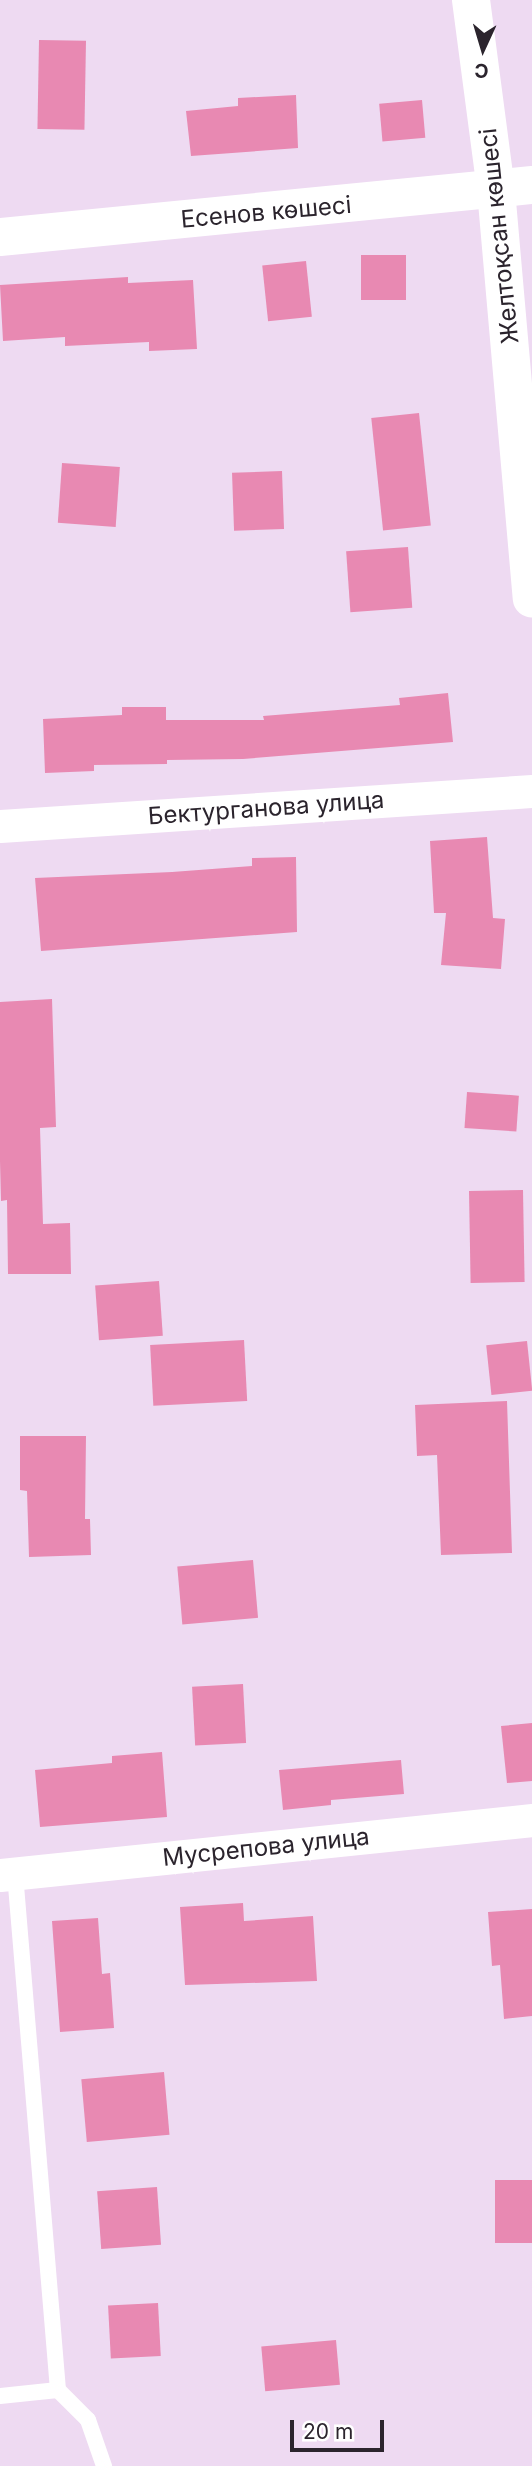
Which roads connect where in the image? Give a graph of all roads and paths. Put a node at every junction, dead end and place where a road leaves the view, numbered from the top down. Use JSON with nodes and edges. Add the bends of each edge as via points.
{"nodes":[{"id":1,"x":471,"y":0,"type":"edge"},
{"id":2,"x":514,"y":188,"type":"edge"},
{"id":3,"x":0,"y":237,"type":"edge"},
{"id":4,"x":532,"y":598,"type":"edge"},
{"id":5,"x":532,"y":791,"type":"edge"},
{"id":6,"x":0,"y":826,"type":"edge"},
{"id":7,"x":532,"y":1819,"type":"edge"},
{"id":8,"x":8,"y":1875,"type":"edge"},
{"id":9,"x":58,"y":2390,"type":"junction"},
{"id":10,"x":0,"y":2396,"type":"edge"},
{"id":11,"x":104,"y":2466,"type":"edge"}],
"edges":[{"from":1,"to":2,"type":"street","name":"Желтоқсан көшесі"},
{"from":2,"to":3,"type":"street","name":"Есенов көшесі"},
{"from":2,"to":4,"type":"street","name":"Желтоқсан көшесі"},
{"from":5,"to":6,"type":"street","name":"Бектурганова улица"},
{"from":7,"to":8,"type":"street","name":"Мусрепова улица"},
{"from":8,"to":9,"type":"lane"},
{"from":9,"to":10,"type":"lane"},
{"from":9,"to":11,"type":"lane","via":[[88,2420]]}]}
